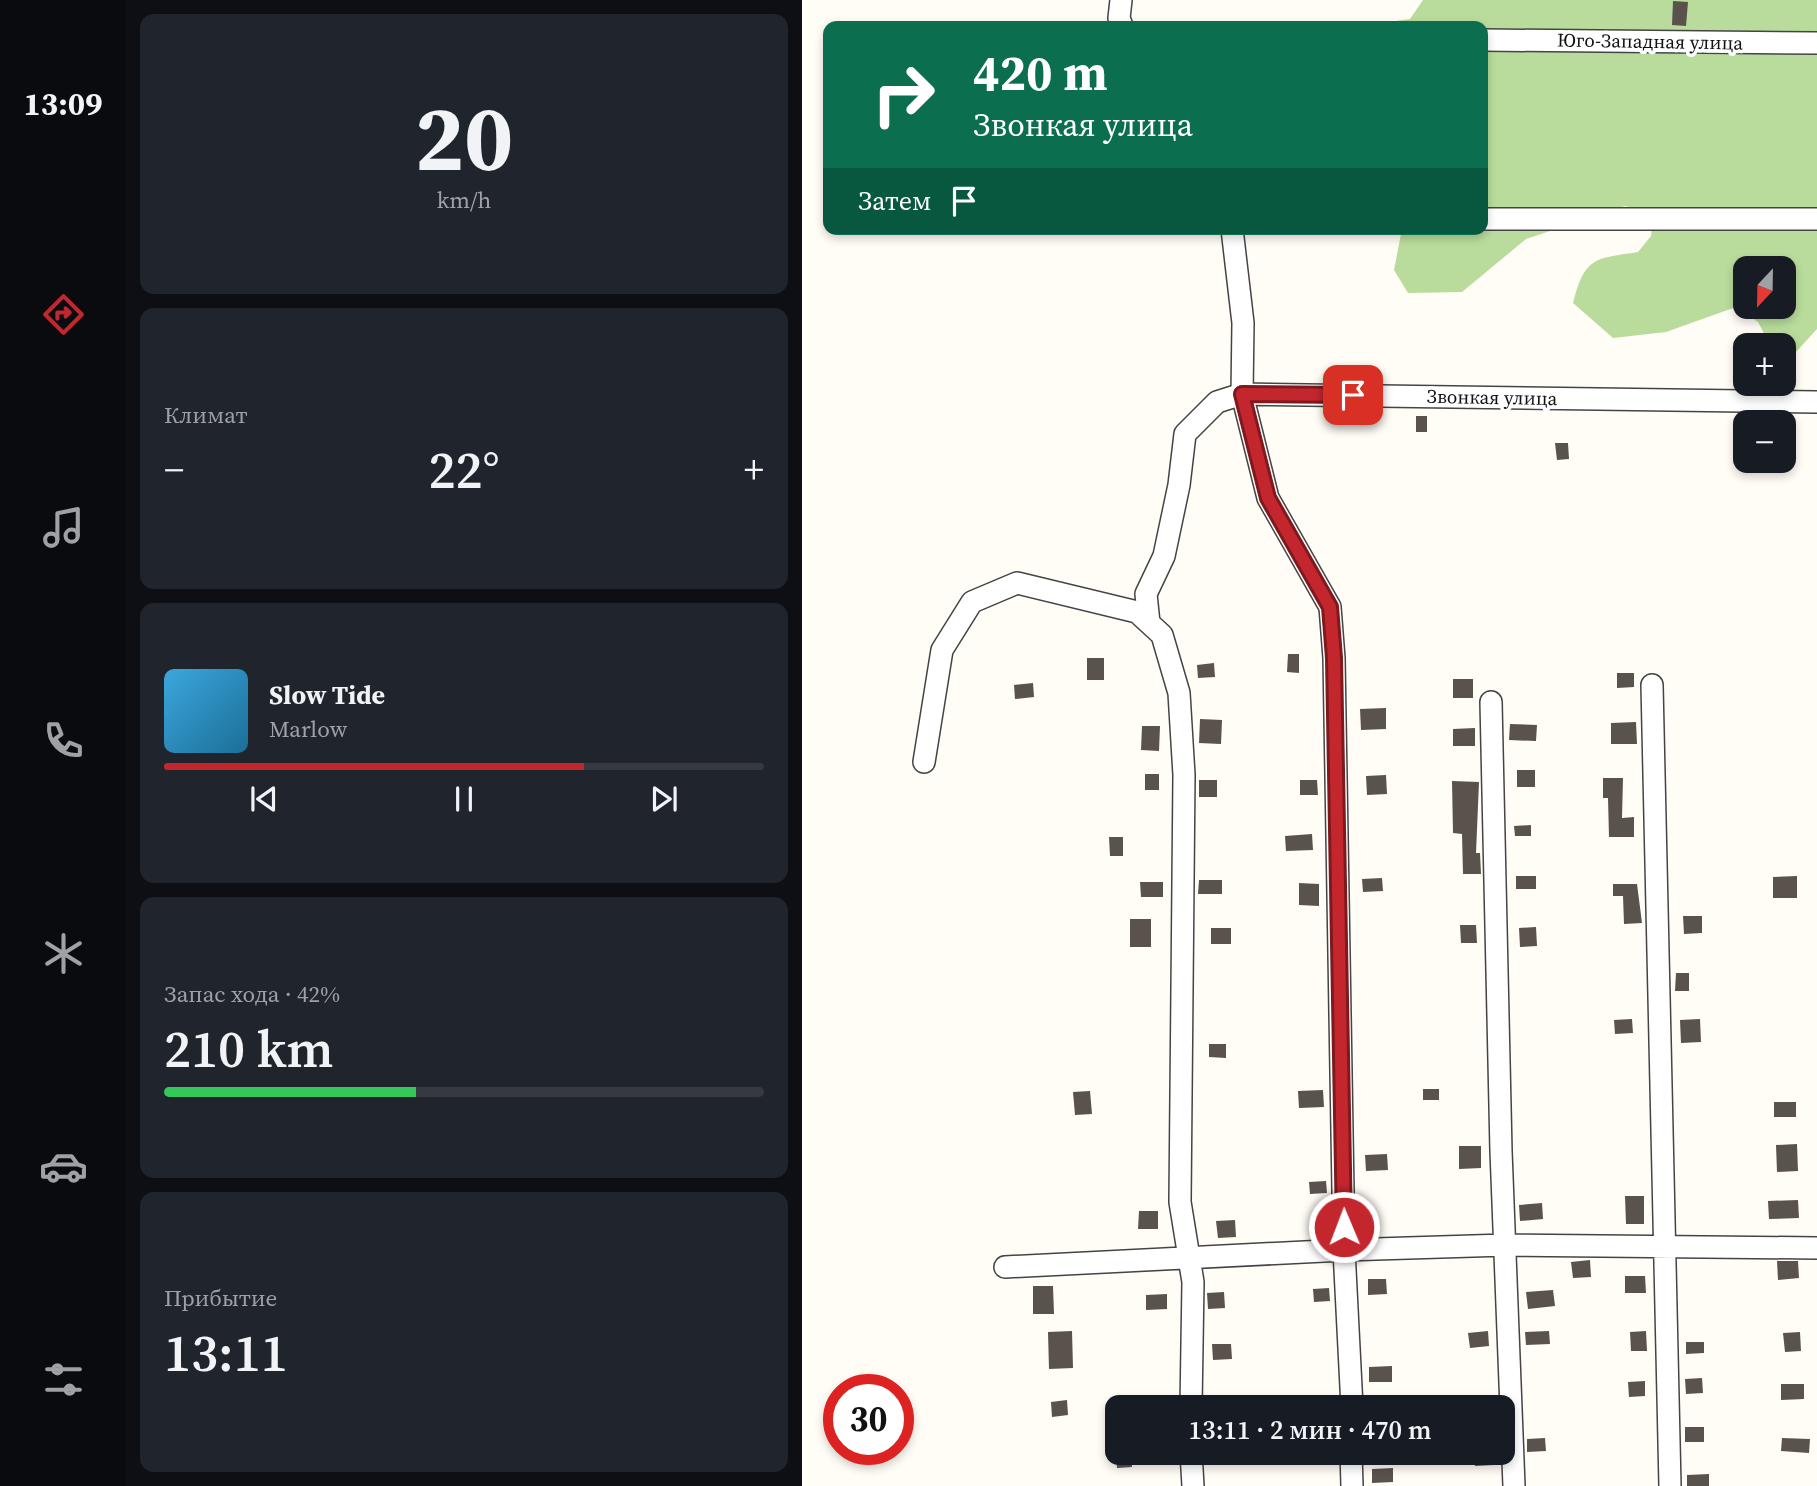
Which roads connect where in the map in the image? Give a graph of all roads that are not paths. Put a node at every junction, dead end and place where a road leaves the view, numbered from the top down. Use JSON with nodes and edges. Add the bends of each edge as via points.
{"nodes":[{"id":1,"x":1121,"y":0,"type":"edge"},
{"id":2,"x":1120,"y":21,"type":"edge"},
{"id":3,"x":1488,"y":40,"type":"edge"},
{"id":4,"x":1818,"y":43,"type":"edge"},
{"id":5,"x":1488,"y":219,"type":"edge"},
{"id":6,"x":1818,"y":219,"type":"edge"},
{"id":7,"x":1233,"y":235,"type":"edge"},
{"id":8,"x":1242,"y":394,"type":"junction"},
{"id":9,"x":1818,"y":402,"type":"edge"},
{"id":10,"x":1149,"y":624,"type":"junction"},
{"id":11,"x":1652,"y":685,"type":"dead end"},
{"id":12,"x":1491,"y":702,"type":"dead end"},
{"id":13,"x":924,"y":762,"type":"dead end"},
{"id":14,"x":1663,"y":1244,"type":"junction"},
{"id":15,"x":1505,"y":1245,"type":"junction"},
{"id":16,"x":1818,"y":1248,"type":"edge"},
{"id":17,"x":1344,"y":1250,"type":"junction"},
{"id":18,"x":1191,"y":1258,"type":"junction"},
{"id":19,"x":1005,"y":1267,"type":"dead end"},
{"id":20,"x":1191,"y":1395,"type":"edge"},
{"id":21,"x":1351,"y":1395,"type":"edge"},
{"id":22,"x":1192,"y":1465,"type":"edge"},
{"id":23,"x":1351,"y":1465,"type":"edge"},
{"id":24,"x":1193,"y":1486,"type":"edge"},
{"id":25,"x":1352,"y":1486,"type":"edge"},
{"id":26,"x":1514,"y":1486,"type":"edge"},
{"id":27,"x":1670,"y":1486,"type":"edge"}],
"edges":[{"from":1,"to":2,"type":"street"},
{"from":3,"to":4,"type":"street","name":"Юго-Западная улица"},
{"from":5,"to":6,"type":"street"},
{"from":7,"to":8,"type":"street","via":[[1243,323]]},
{"from":8,"to":9,"type":"street","name":"Звонкая улица"},
{"from":8,"to":10,"type":"street","via":[[1217,402],[1185,434],[1164,556],[1146,594]]},
{"from":8,"to":17,"type":"street","via":[[1268,498],[1330,607]]},
{"from":10,"to":13,"type":"street","via":[[1137,612],[1017,583],[972,602],[942,650]]},
{"from":10,"to":18,"type":"street","via":[[1162,635],[1179,692],[1184,775],[1180,1202]]},
{"from":11,"to":14,"type":"street"},
{"from":12,"to":15,"type":"street"},
{"from":14,"to":15,"type":"street"},
{"from":14,"to":16,"type":"street"},
{"from":14,"to":27,"type":"street"},
{"from":15,"to":17,"type":"street"},
{"from":15,"to":26,"type":"street"},
{"from":17,"to":18,"type":"street"},
{"from":17,"to":21,"type":"street"},
{"from":18,"to":19,"type":"street"},
{"from":18,"to":20,"type":"street"},
{"from":22,"to":24,"type":"street"},
{"from":23,"to":25,"type":"street"}]}
